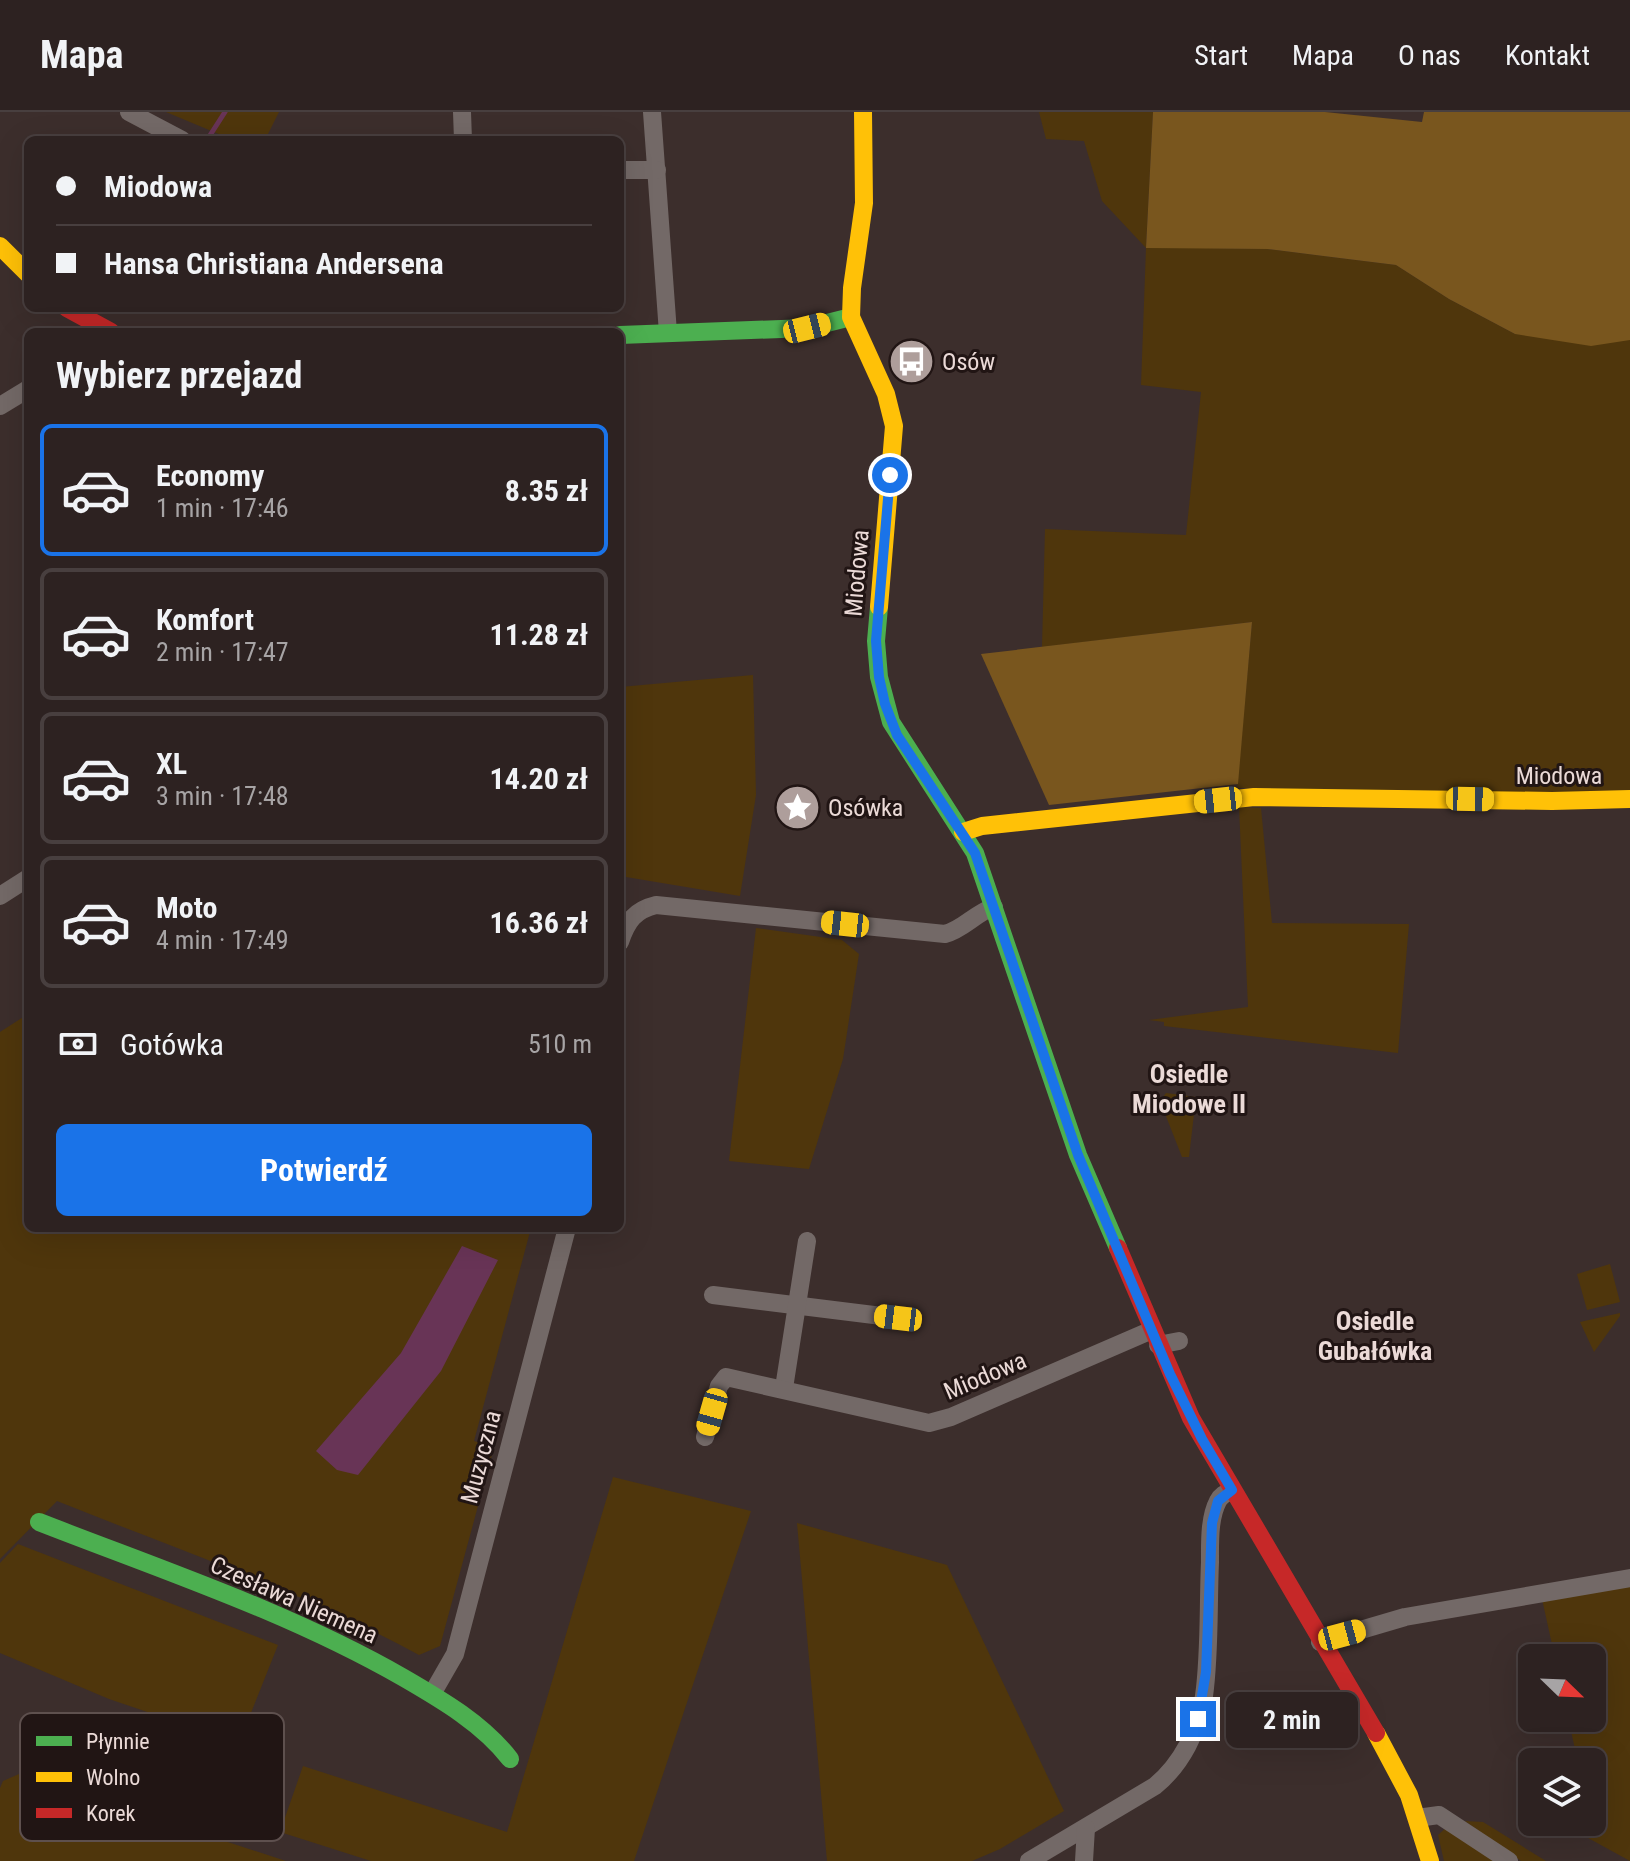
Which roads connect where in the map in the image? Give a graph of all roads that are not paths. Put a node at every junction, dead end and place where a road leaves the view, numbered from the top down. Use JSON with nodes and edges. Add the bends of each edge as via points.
{"nodes":[{"id":1,"x":129,"y":112,"type":"edge"},
{"id":2,"x":462,"y":112,"type":"edge"},
{"id":3,"x":652,"y":112,"type":"edge"},
{"id":4,"x":863,"y":112,"type":"edge"},
{"id":5,"x":174,"y":136,"type":"edge"},
{"id":6,"x":463,"y":136,"type":"edge"},
{"id":7,"x":624,"y":170,"type":"edge"},
{"id":8,"x":657,"y":170,"type":"junction"},
{"id":9,"x":0,"y":246,"type":"edge"},
{"id":10,"x":24,"y":270,"type":"edge"},
{"id":11,"x":74,"y":312,"type":"edge"},
{"id":12,"x":851,"y":317,"type":"junction"},
{"id":13,"x":102,"y":328,"type":"edge"},
{"id":14,"x":668,"y":333,"type":"junction"},
{"id":15,"x":624,"y":335,"type":"edge"},
{"id":16,"x":24,"y":391,"type":"edge"},
{"id":17,"x":0,"y":406,"type":"edge"},
{"id":18,"x":1630,"y":799,"type":"edge"},
{"id":19,"x":963,"y":832,"type":"junction"},
{"id":20,"x":24,"y":881,"type":"edge"},
{"id":21,"x":0,"y":896,"type":"edge"},
{"id":22,"x":994,"y":907,"type":"junction"},
{"id":23,"x":624,"y":933,"type":"edge"},
{"id":24,"x":566,"y":1232,"type":"edge"},
{"id":25,"x":807,"y":1241,"type":"dead end"},
{"id":26,"x":713,"y":1295,"type":"dead end"},
{"id":27,"x":796,"y":1306,"type":"junction"},
{"id":28,"x":898,"y":1318,"type":"dead end"},
{"id":29,"x":1155,"y":1337,"type":"junction"},
{"id":30,"x":1179,"y":1341,"type":"dead end"},
{"id":31,"x":784,"y":1388,"type":"junction"},
{"id":32,"x":705,"y":1437,"type":"dead end"},
{"id":33,"x":1232,"y":1490,"type":"junction"},
{"id":34,"x":39,"y":1522,"type":"dead end"},
{"id":35,"x":1630,"y":1578,"type":"edge"},
{"id":36,"x":1320,"y":1642,"type":"junction"},
{"id":37,"x":432,"y":1694,"type":"junction"},
{"id":38,"x":510,"y":1759,"type":"dead end"},
{"id":39,"x":1417,"y":1818,"type":"junction"},
{"id":40,"x":1086,"y":1828,"type":"junction"},
{"id":41,"x":1029,"y":1861,"type":"edge"},
{"id":42,"x":1084,"y":1861,"type":"edge"},
{"id":43,"x":1430,"y":1861,"type":"edge"},
{"id":44,"x":1509,"y":1861,"type":"edge"}],
"edges":[{"from":1,"to":5,"type":"street"},
{"from":2,"to":6,"type":"street"},
{"from":3,"to":8,"type":"street"},
{"from":4,"to":12,"type":"street","name":"Miodowa","via":[[864,203]]},
{"from":7,"to":8,"type":"street"},
{"from":8,"to":14,"type":"street"},
{"from":9,"to":10,"type":"street"},
{"from":11,"to":13,"type":"street"},
{"from":12,"to":14,"type":"street","via":[[807,328]]},
{"from":12,"to":19,"type":"street","name":"Miodowa","via":[[886,394],[894,426],[877,621],[879,677],[897,735]]},
{"from":14,"to":15,"type":"street"},
{"from":16,"to":17,"type":"street"},
{"from":18,"to":19,"type":"street","name":"Miodowa","via":[[1254,797]]},
{"from":19,"to":22,"type":"street","name":"Miodowa"},
{"from":20,"to":21,"type":"street"},
{"from":22,"to":23,"type":"street","via":[[945,934],[656,905],[630,919]]},
{"from":22,"to":29,"type":"street","name":"Miodowa","via":[[1078,1155]]},
{"from":24,"to":37,"type":"street","name":"Muzyczna","via":[[455,1654]]},
{"from":25,"to":27,"type":"street"},
{"from":26,"to":27,"type":"street"},
{"from":27,"to":28,"type":"street"},
{"from":27,"to":31,"type":"street"},
{"from":29,"to":30,"type":"street","name":"Miodowa"},
{"from":29,"to":31,"type":"street","name":"Miodowa","via":[[929,1423]]},
{"from":29,"to":33,"type":"street","name":"Miodowa","via":[[1191,1418]]},
{"from":31,"to":32,"type":"street","name":"Miodowa","via":[[726,1377]]},
{"from":33,"to":36,"type":"street","name":"Miodowa"},
{"from":33,"to":40,"type":"street","via":[[1218,1501],[1212,1523],[1204,1697],[1195,1728],[1166,1777]]},
{"from":34,"to":37,"type":"street","name":"Czesława Niemena","via":[[290,1620]]},
{"from":35,"to":36,"type":"street","via":[[1405,1617]]},
{"from":36,"to":39,"type":"street","name":"Miodowa","via":[[1391,1759]]},
{"from":37,"to":38,"type":"street","name":"Czesława Niemena","via":[[494,1738]]},
{"from":39,"to":43,"type":"street","name":"Miodowa"},
{"from":39,"to":44,"type":"street","via":[[1439,1815]]},
{"from":40,"to":41,"type":"street"},
{"from":40,"to":42,"type":"street"}]}
